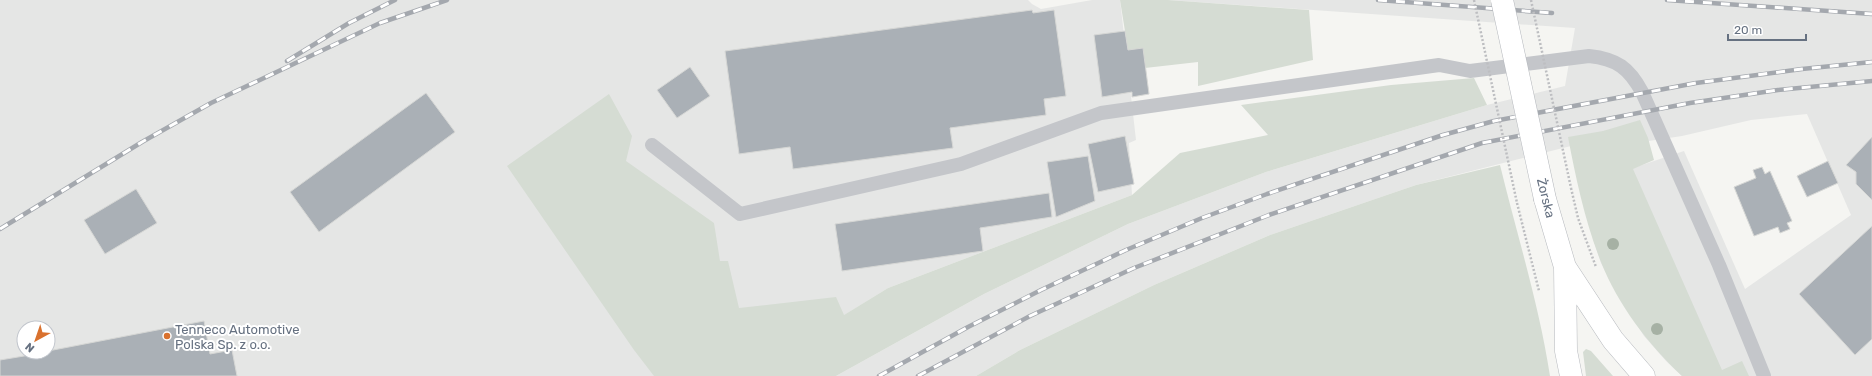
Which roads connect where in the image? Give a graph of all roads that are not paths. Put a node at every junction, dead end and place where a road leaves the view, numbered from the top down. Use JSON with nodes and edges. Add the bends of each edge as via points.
{"nodes":[{"id":1,"x":1502,"y":0,"type":"edge"},
{"id":2,"x":652,"y":145,"type":"dead end"},
{"id":3,"x":1565,"y":267,"type":"junction"},
{"id":4,"x":1644,"y":375,"type":"edge"},
{"id":5,"x":1571,"y":376,"type":"edge"},
{"id":6,"x":1764,"y":376,"type":"edge"}],
"edges":[{"from":1,"to":3,"type":"main road","name":"Żorska","bridge":true,"via":[[1545,199]]},
{"from":2,"to":6,"type":"lane","via":[[740,214],[961,164],[1101,113],[1439,65],[1470,71],[1590,56],[1602,58],[1613,61],[1625,69],[1634,77],[1642,92],[1719,265]]},
{"from":3,"to":4,"type":"main road","name":"Żorska","via":[[1613,340]]},
{"from":3,"to":5,"type":"main road","via":[[1566,351]]}]}
